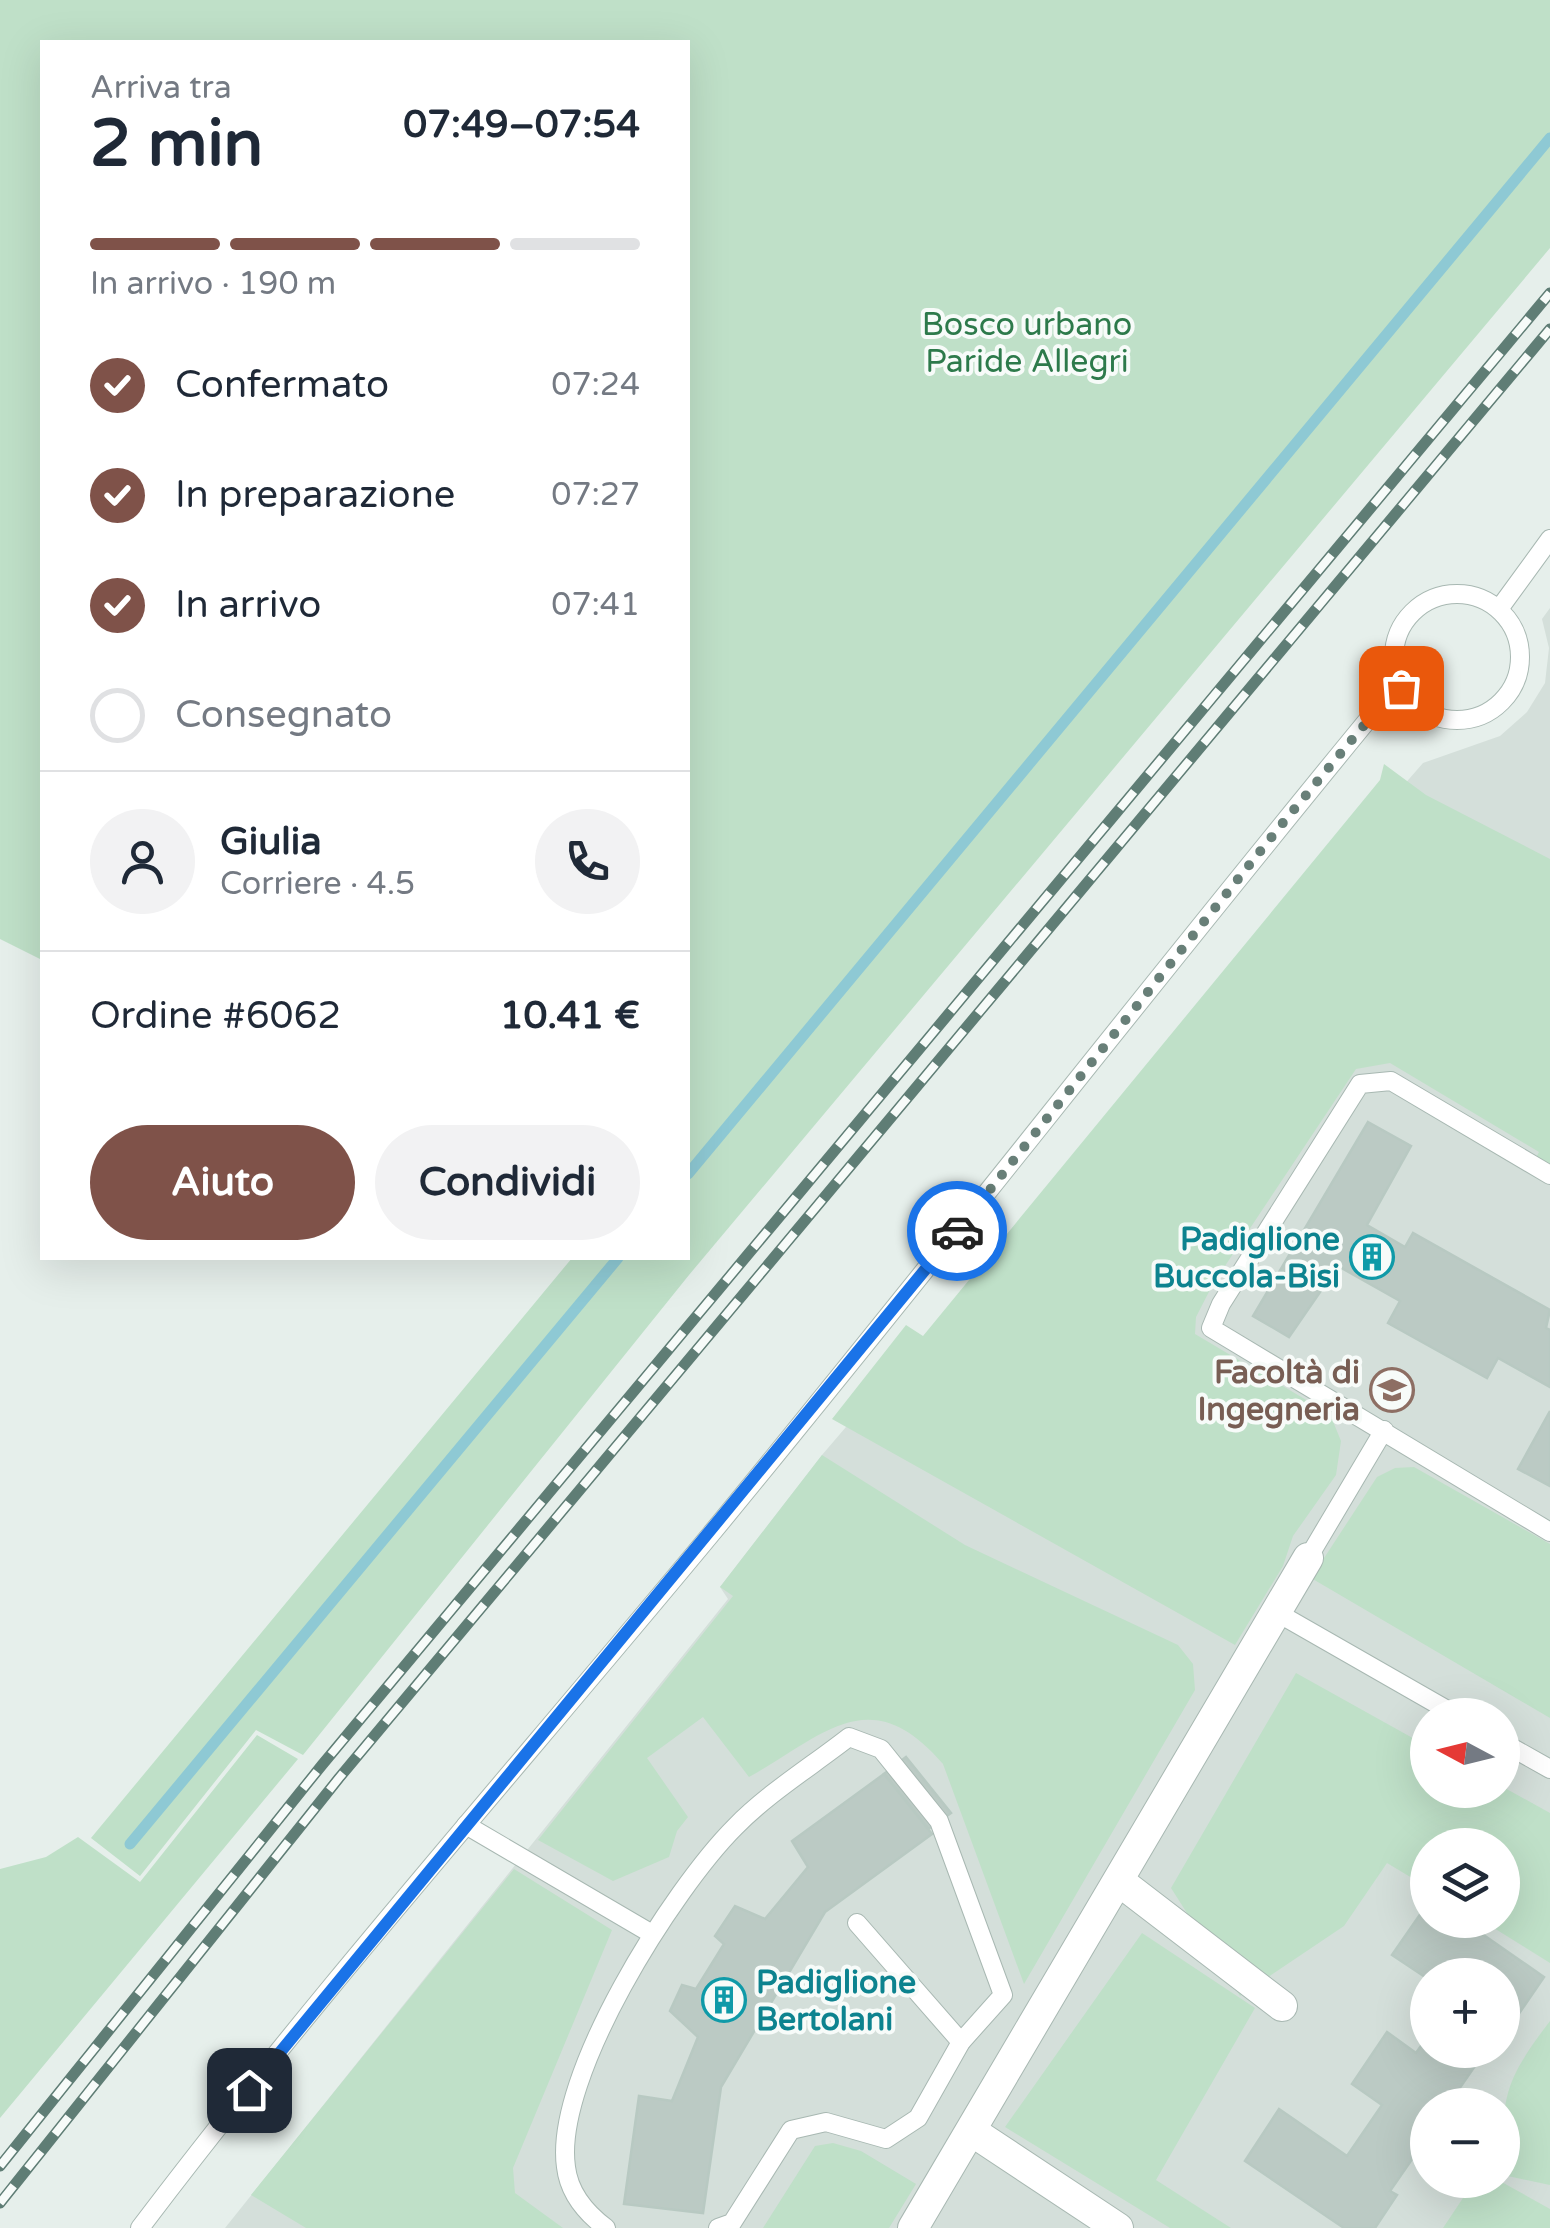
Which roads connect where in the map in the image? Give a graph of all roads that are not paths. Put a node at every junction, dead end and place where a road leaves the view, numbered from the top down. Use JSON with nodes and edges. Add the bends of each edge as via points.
{"nodes":[{"id":1,"x":1550,"y":539,"type":"edge"},
{"id":2,"x":1499,"y":609,"type":"junction"},
{"id":3,"x":1401,"y":688,"type":"junction"},
{"id":4,"x":1550,"y":1176,"type":"edge"},
{"id":5,"x":1384,"y":1430,"type":"junction"},
{"id":6,"x":1550,"y":1532,"type":"edge"},
{"id":7,"x":1308,"y":1558,"type":"joint"},
{"id":8,"x":1276,"y":1612,"type":"junction"},
{"id":9,"x":1426,"y":1698,"type":"edge"},
{"id":10,"x":1520,"y":1752,"type":"edge"},
{"id":11,"x":1550,"y":1769,"type":"edge"},
{"id":12,"x":466,"y":1825,"type":"junction"},
{"id":13,"x":1119,"y":1881,"type":"junction"},
{"id":14,"x":857,"y":1924,"type":"dead end"},
{"id":15,"x":652,"y":1934,"type":"junction"},
{"id":16,"x":1282,"y":2006,"type":"dead end"},
{"id":17,"x":961,"y":2042,"type":"junction"},
{"id":18,"x":973,"y":2132,"type":"junction"},
{"id":19,"x":140,"y":2228,"type":"edge"},
{"id":20,"x":606,"y":2228,"type":"edge"},
{"id":21,"x":718,"y":2228,"type":"edge"},
{"id":22,"x":913,"y":2228,"type":"edge"},
{"id":23,"x":1118,"y":2228,"type":"edge"}],
"edges":[{"from":1,"to":2,"type":"lane"},
{"from":2,"to":3,"type":"lane","via":[[1461,593],[1422,604],[1397,636]]},
{"from":2,"to":3,"type":"lane","via":[[1520,645],[1514,686],[1500,704],[1462,720],[1442,718],[1422,710]]},
{"from":3,"to":12,"type":"lane","via":[[1282,824],[833,1386]]},
{"from":4,"to":5,"type":"lane","via":[[1390,1081],[1360,1084],[1211,1328]]},
{"from":5,"to":6,"type":"lane"},
{"from":5,"to":7,"type":"lane"},
{"from":7,"to":8,"type":"street"},
{"from":8,"to":9,"type":"lane"},
{"from":8,"to":13,"type":"street"},
{"from":10,"to":11,"type":"lane"},
{"from":12,"to":15,"type":"lane"},
{"from":12,"to":19,"type":"lane"},
{"from":13,"to":16,"type":"street"},
{"from":13,"to":18,"type":"street"},
{"from":14,"to":17,"type":"lane"},
{"from":15,"to":17,"type":"lane","via":[[735,1826],[849,1738],[882,1749],[939,1821],[1003,1995]]},
{"from":15,"to":20,"type":"lane","via":[[573,2091],[566,2167],[582,2210]]},
{"from":17,"to":21,"type":"lane","via":[[918,2118],[886,2140],[826,2122],[791,2130],[732,2223]]},
{"from":18,"to":22,"type":"street"},
{"from":18,"to":23,"type":"street"}]}
